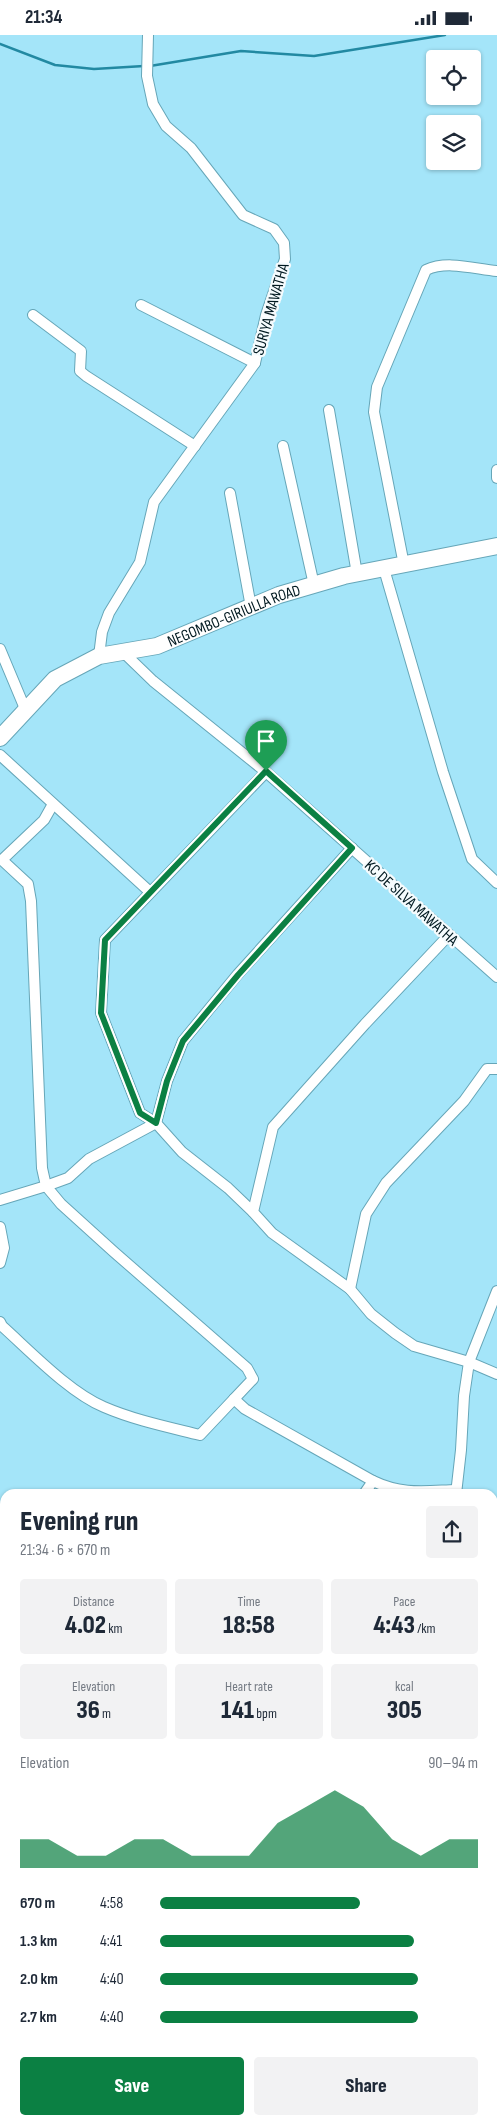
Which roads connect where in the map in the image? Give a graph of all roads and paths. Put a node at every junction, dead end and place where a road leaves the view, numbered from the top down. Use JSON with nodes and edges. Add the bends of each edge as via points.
{"nodes":[{"id":1,"x":148,"y":35,"type":"edge"},
{"id":2,"x":497,"y":271,"type":"edge"},
{"id":3,"x":141,"y":305,"type":"dead end"},
{"id":4,"x":33,"y":315,"type":"dead end"},
{"id":5,"x":255,"y":363,"type":"junction"},
{"id":6,"x":328,"y":410,"type":"dead end"},
{"id":7,"x":195,"y":445,"type":"junction"},
{"id":8,"x":283,"y":446,"type":"dead end"},
{"id":9,"x":497,"y":470,"type":"edge"},
{"id":10,"x":497,"y":479,"type":"edge"},
{"id":11,"x":230,"y":493,"type":"dead end"},
{"id":12,"x":497,"y":546,"type":"edge"},
{"id":13,"x":404,"y":565,"type":"junction"},
{"id":14,"x":384,"y":569,"type":"junction"},
{"id":15,"x":357,"y":574,"type":"junction"},
{"id":16,"x":314,"y":585,"type":"junction"},
{"id":17,"x":251,"y":607,"type":"junction"},
{"id":18,"x":0,"y":649,"type":"edge"},
{"id":19,"x":122,"y":651,"type":"junction"},
{"id":20,"x":99,"y":656,"type":"junction"},
{"id":21,"x":26,"y":711,"type":"junction"},
{"id":22,"x":0,"y":738,"type":"edge"},
{"id":23,"x":0,"y":755,"type":"edge"},
{"id":24,"x":266,"y":771,"type":"junction"},
{"id":25,"x":53,"y":805,"type":"junction"},
{"id":26,"x":352,"y":848,"type":"junction"},
{"id":27,"x":497,"y":883,"type":"edge"},
{"id":28,"x":150,"y":892,"type":"junction"},
{"id":29,"x":449,"y":935,"type":"junction"},
{"id":30,"x":497,"y":977,"type":"edge"},
{"id":31,"x":497,"y":1069,"type":"edge"},
{"id":32,"x":156,"y":1123,"type":"junction"},
{"id":33,"x":46,"y":1186,"type":"junction"},
{"id":34,"x":0,"y":1200,"type":"edge"},
{"id":35,"x":253,"y":1212,"type":"junction"},
{"id":36,"x":0,"y":1227,"type":"edge"},
{"id":37,"x":0,"y":1263,"type":"edge"},
{"id":38,"x":350,"y":1289,"type":"junction"},
{"id":39,"x":497,"y":1291,"type":"edge"},
{"id":40,"x":0,"y":1322,"type":"edge"},
{"id":41,"x":470,"y":1361,"type":"junction"},
{"id":42,"x":497,"y":1374,"type":"edge"},
{"id":43,"x":234,"y":1399,"type":"junction"},
{"id":44,"x":373,"y":1481,"type":"junction"},
{"id":45,"x":367,"y":1489,"type":"edge"},
{"id":46,"x":389,"y":1489,"type":"edge"},
{"id":47,"x":456,"y":1489,"type":"edge"}],
"edges":[{"from":1,"to":5,"type":"street","name":"SURIYA MAWATHA","via":[[147,77],[153,104],[166,127],[191,148],[243,215],[274,229],[284,243],[285,259],[266,315]]},
{"from":2,"to":13,"type":"street","via":[[449,266],[426,270],[377,387],[374,411]]},
{"from":3,"to":5,"type":"street"},
{"from":4,"to":7,"type":"street","via":[[81,351],[80,371],[86,376]]},
{"from":5,"to":7,"type":"street","name":"SURIYA MAWATHA"},
{"from":6,"to":15,"type":"street"},
{"from":7,"to":20,"type":"street","name":"SURIYA MAWATHA","via":[[154,502],[140,562],[109,613],[102,632]]},
{"from":8,"to":16,"type":"street"},
{"from":9,"to":10,"type":"street"},
{"from":11,"to":17,"type":"street"},
{"from":12,"to":13,"type":"main road","name":"NEGOMBO-GIRIULLA ROAD"},
{"from":13,"to":14,"type":"main road","name":"NEGOMBO-GIRIULLA ROAD"},
{"from":14,"to":15,"type":"main road","name":"NEGOMBO-GIRIULLA ROAD"},
{"from":14,"to":27,"type":"street","via":[[472,859]]},
{"from":15,"to":16,"type":"main road","name":"NEGOMBO-GIRIULLA ROAD"},
{"from":16,"to":17,"type":"main road","name":"NEGOMBO-GIRIULLA ROAD"},
{"from":17,"to":19,"type":"main road","name":"NEGOMBO-GIRIULLA ROAD","via":[[157,646]]},
{"from":18,"to":21,"type":"street"},
{"from":19,"to":20,"type":"main road","name":"NEGOMBO-GIRIULLA ROAD"},
{"from":19,"to":24,"type":"street","name":"KC DE SILVA MAWATHA","via":[[153,681]]},
{"from":20,"to":21,"type":"main road","name":"NEGOMBO-GIRIULLA ROAD","via":[[56,679]]},
{"from":21,"to":22,"type":"main road","name":"NEGOMBO-GIRIULLA ROAD"},
{"from":23,"to":25,"type":"street"},
{"from":24,"to":26,"type":"street","name":"KC DE SILVA MAWATHA"},
{"from":24,"to":28,"type":"street"},
{"from":25,"to":28,"type":"street"},
{"from":25,"to":33,"type":"street","via":[[44,821],[2,860],[28,884],[31,901],[42,1168]]},
{"from":26,"to":29,"type":"street","name":"KC DE SILVA MAWATHA"},
{"from":26,"to":32,"type":"street","via":[[183,1041],[167,1081]]},
{"from":28,"to":32,"type":"street","via":[[105,940],[101,1013],[140,1113]]},
{"from":29,"to":30,"type":"street","name":"KC DE SILVA MAWATHA"},
{"from":29,"to":35,"type":"street","via":[[273,1127]]},
{"from":31,"to":38,"type":"street","via":[[488,1069],[464,1101],[386,1183],[366,1214]]},
{"from":32,"to":33,"type":"street","via":[[89,1159],[68,1178]]},
{"from":32,"to":35,"type":"street","via":[[182,1152]]},
{"from":33,"to":34,"type":"street"},
{"from":33,"to":43,"type":"street","via":[[108,1246],[247,1368],[253,1379]]},
{"from":35,"to":38,"type":"street","via":[[272,1233]]},
{"from":36,"to":37,"type":"street","via":[[4,1248]]},
{"from":38,"to":41,"type":"street","via":[[371,1314],[414,1345]]},
{"from":39,"to":41,"type":"street"},
{"from":40,"to":43,"type":"street","via":[[75,1390],[103,1407],[200,1435]]},
{"from":41,"to":42,"type":"street"},
{"from":41,"to":47,"type":"street"},
{"from":43,"to":44,"type":"street","via":[[245,1409]]},
{"from":44,"to":45,"type":"street"},
{"from":44,"to":46,"type":"street"}]}
